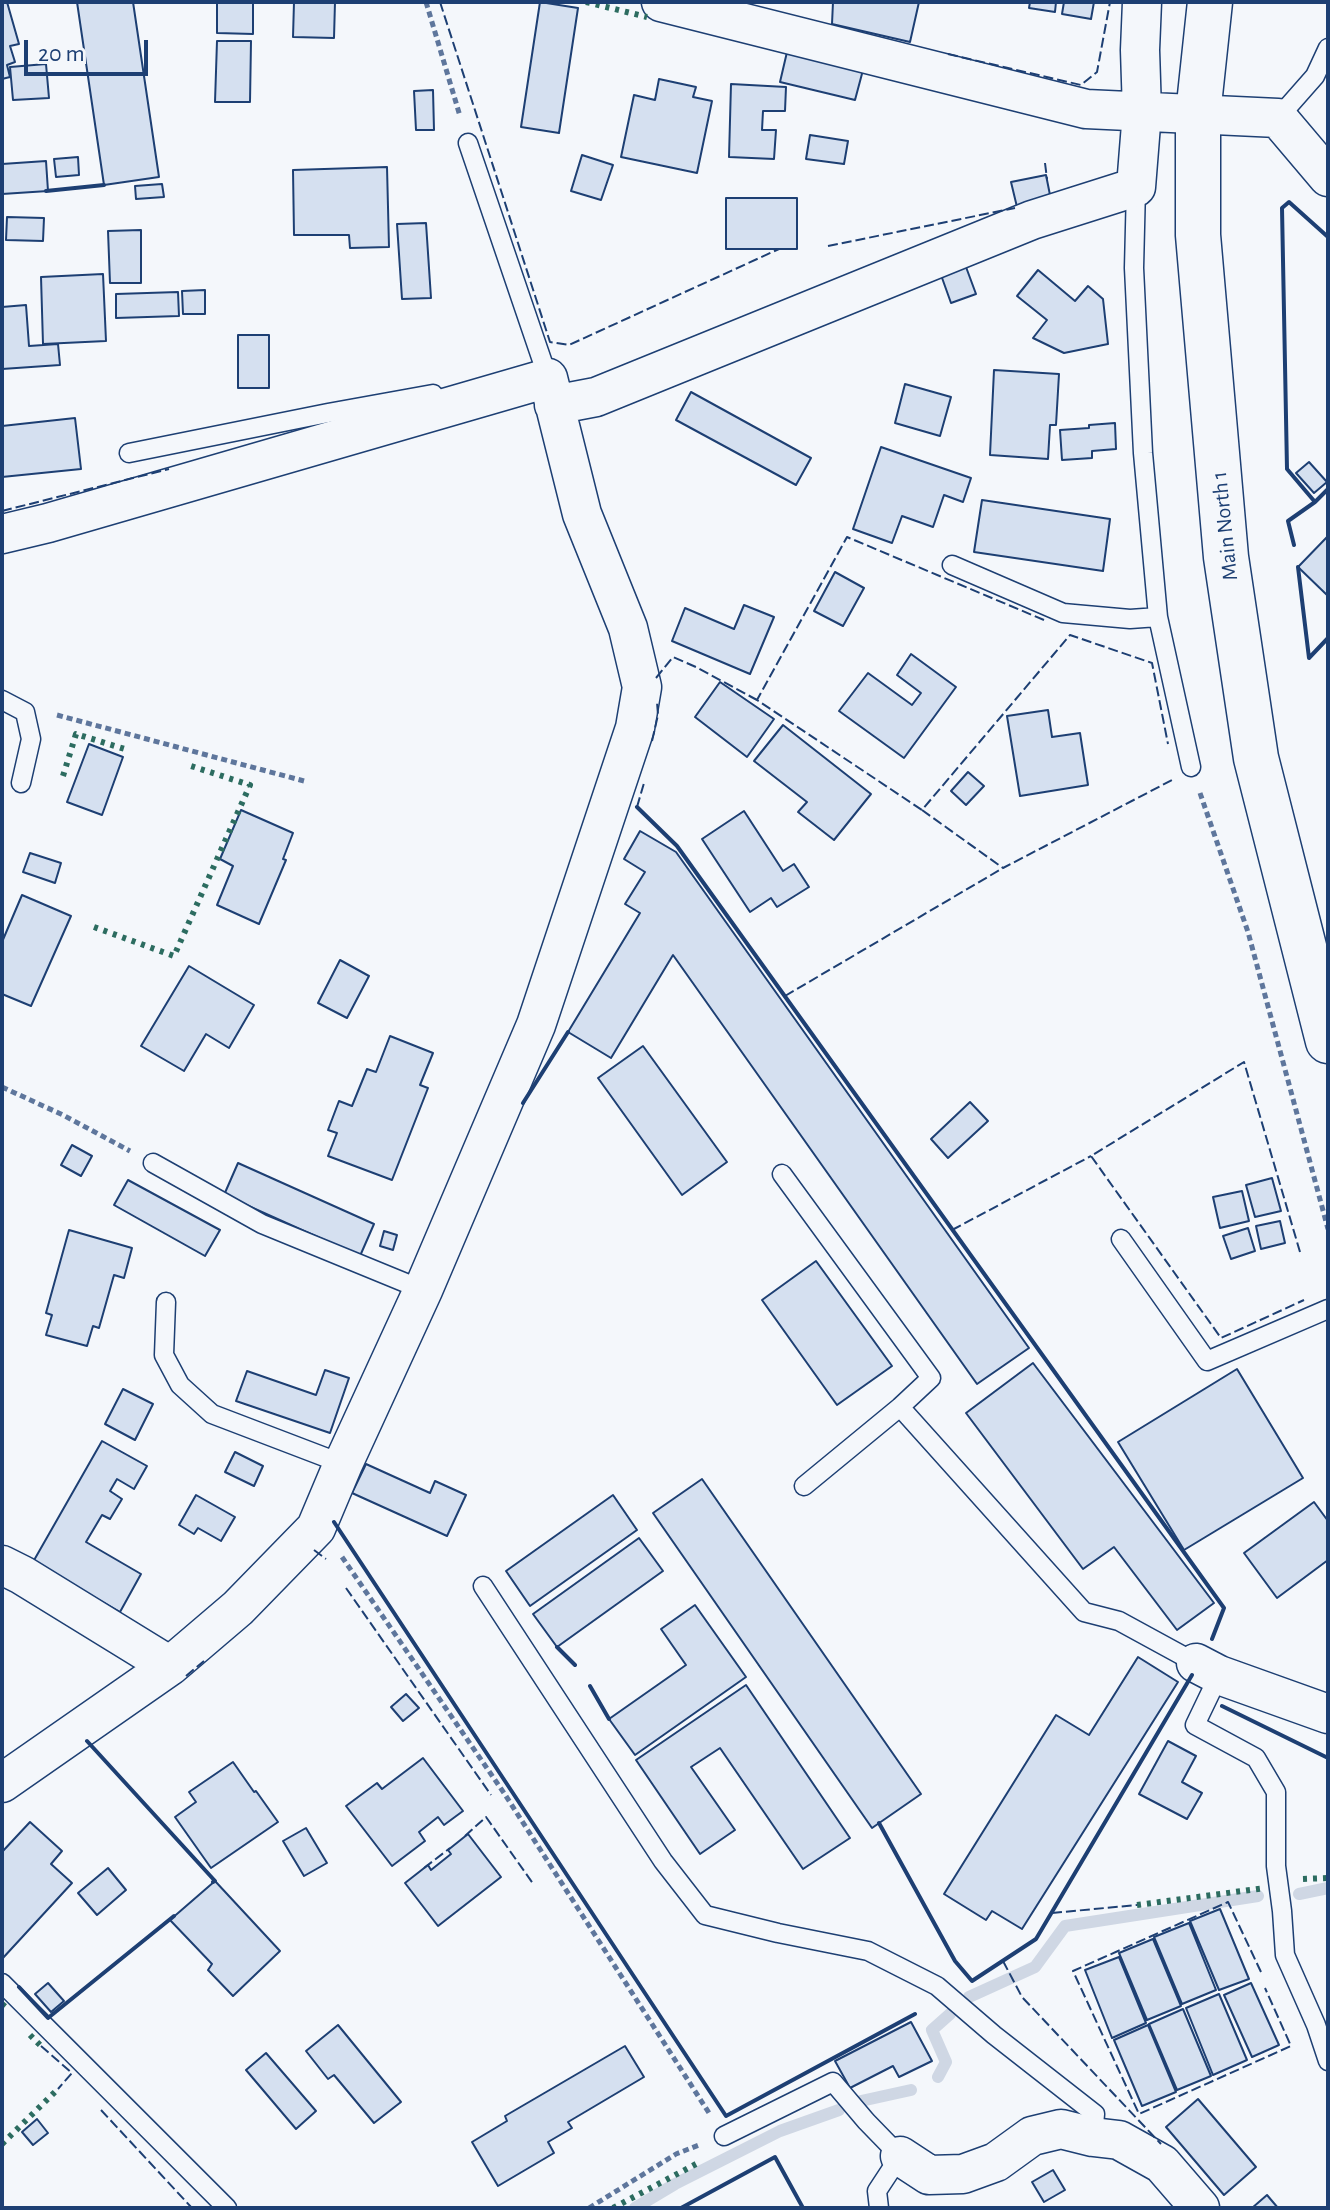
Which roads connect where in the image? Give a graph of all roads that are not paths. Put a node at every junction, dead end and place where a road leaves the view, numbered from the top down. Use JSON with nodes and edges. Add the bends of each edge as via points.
{"nodes":[{"id":1,"x":661,"y":2,"type":"edge"},
{"id":2,"x":1142,"y":2,"type":"edge"},
{"id":3,"x":1210,"y":2,"type":"edge"},
{"id":4,"x":1328,"y":48,"type":"edge"},
{"id":5,"x":1142,"y":112,"type":"junction"},
{"id":6,"x":1198,"y":114,"type":"junction"},
{"id":7,"x":1278,"y":118,"type":"junction"},
{"id":8,"x":468,"y":143,"type":"road end"},
{"id":9,"x":1328,"y":177,"type":"edge"},
{"id":10,"x":1136,"y":187,"type":"junction"},
{"id":11,"x":551,"y":391,"type":"junction"},
{"id":12,"x":478,"y":399,"type":"junction"},
{"id":13,"x":129,"y":453,"type":"dead end"},
{"id":14,"x":2,"y":534,"type":"edge"},
{"id":15,"x":952,"y":565,"type":"dead end"},
{"id":16,"x":1158,"y":617,"type":"junction"},
{"id":17,"x":2,"y":700,"type":"edge"},
{"id":18,"x":1191,"y":767,"type":"road end"},
{"id":19,"x":21,"y":783,"type":"dead end"},
{"id":20,"x":1328,"y":1041,"type":"edge"},
{"id":21,"x":153,"y":1163,"type":"road end"},
{"id":22,"x":782,"y":1174,"type":"dead end"},
{"id":23,"x":1121,"y":1239,"type":"dead end"},
{"id":24,"x":423,"y":1290,"type":"junction"},
{"id":25,"x":166,"y":1302,"type":"dead end"},
{"id":26,"x":1328,"y":1309,"type":"edge"},
{"id":27,"x":900,"y":1407,"type":"junction"},
{"id":28,"x":343,"y":1464,"type":"junction"},
{"id":29,"x":804,"y":1486,"type":"dead end"},
{"id":30,"x":2,"y":1565,"type":"edge"},
{"id":31,"x":483,"y":1586,"type":"dead end"},
{"id":32,"x":170,"y":1666,"type":"junction"},
{"id":33,"x":1208,"y":1669,"type":"junction"},
{"id":34,"x":1328,"y":1714,"type":"edge"},
{"id":35,"x":2,"y":1783,"type":"edge"},
{"id":36,"x":2,"y":1983,"type":"edge"},
{"id":37,"x":1328,"y":2061,"type":"edge"},
{"id":38,"x":724,"y":2136,"type":"road end"},
{"id":39,"x":1093,"y":2137,"type":"junction"},
{"id":40,"x":900,"y":2156,"type":"junction"},
{"id":41,"x":227,"y":2208,"type":"edge"},
{"id":42,"x":879,"y":2208,"type":"edge"},
{"id":43,"x":1200,"y":2208,"type":"edge"}],
"edges":[{"from":1,"to":5,"type":"street","via":[[1086,109]]},
{"from":2,"to":5,"type":"street"},
{"from":3,"to":6,"type":"main road","name":"Main North 1"},
{"from":4,"to":7,"type":"lane","via":[[1315,76]]},
{"from":5,"to":6,"type":"street"},
{"from":5,"to":10,"type":"street"},
{"from":6,"to":7,"type":"street"},
{"from":6,"to":20,"type":"main road","name":"Main North 1","via":[[1198,235],[1226,557],[1256,758]]},
{"from":7,"to":9,"type":"street"},
{"from":8,"to":11,"type":"lane"},
{"from":10,"to":11,"type":"street","via":[[1032,220],[596,397]]},
{"from":10,"to":16,"type":"lane","via":[[1134,268],[1143,453]]},
{"from":11,"to":12,"type":"street"},
{"from":11,"to":24,"type":"street","via":[[582,514],[628,628],[642,687],[635,728],[536,1025]]},
{"from":12,"to":13,"type":"lane","via":[[455,390]]},
{"from":12,"to":14,"type":"street"},
{"from":15,"to":16,"type":"lane","via":[[1063,613]]},
{"from":16,"to":18,"type":"lane"},
{"from":17,"to":19,"type":"lane","via":[[25,712],[31,739]]},
{"from":21,"to":24,"type":"lane","via":[[262,1224]]},
{"from":22,"to":27,"type":"lane","via":[[931,1378]]},
{"from":23,"to":26,"type":"lane","via":[[1207,1361]]},
{"from":24,"to":28,"type":"street"},
{"from":25,"to":28,"type":"lane","via":[[164,1355],[180,1385],[212,1414]]},
{"from":27,"to":29,"type":"lane"},
{"from":27,"to":33,"type":"lane","via":[[1084,1612],[1119,1621]]},
{"from":28,"to":32,"type":"street","via":[[316,1528],[238,1608]]},
{"from":30,"to":32,"type":"street"},
{"from":31,"to":39,"type":"lane","via":[[663,1861],[705,1915],[868,1951],[937,1986],[1095,2114]]},
{"from":32,"to":35,"type":"street"},
{"from":33,"to":34,"type":"street"},
{"from":33,"to":37,"type":"lane","via":[[1195,1725],[1256,1758],[1276,1792],[1276,1866],[1285,1955]]},
{"from":36,"to":41,"type":"lane"},
{"from":38,"to":40,"type":"lane","via":[[833,2082]]},
{"from":39,"to":40,"type":"street","via":[[1061,2129],[1032,2136],[996,2162],[963,2174],[929,2175]]},
{"from":39,"to":43,"type":"street","via":[[1119,2140],[1162,2164]]},
{"from":40,"to":42,"type":"lane","via":[[877,2191]]}]}
